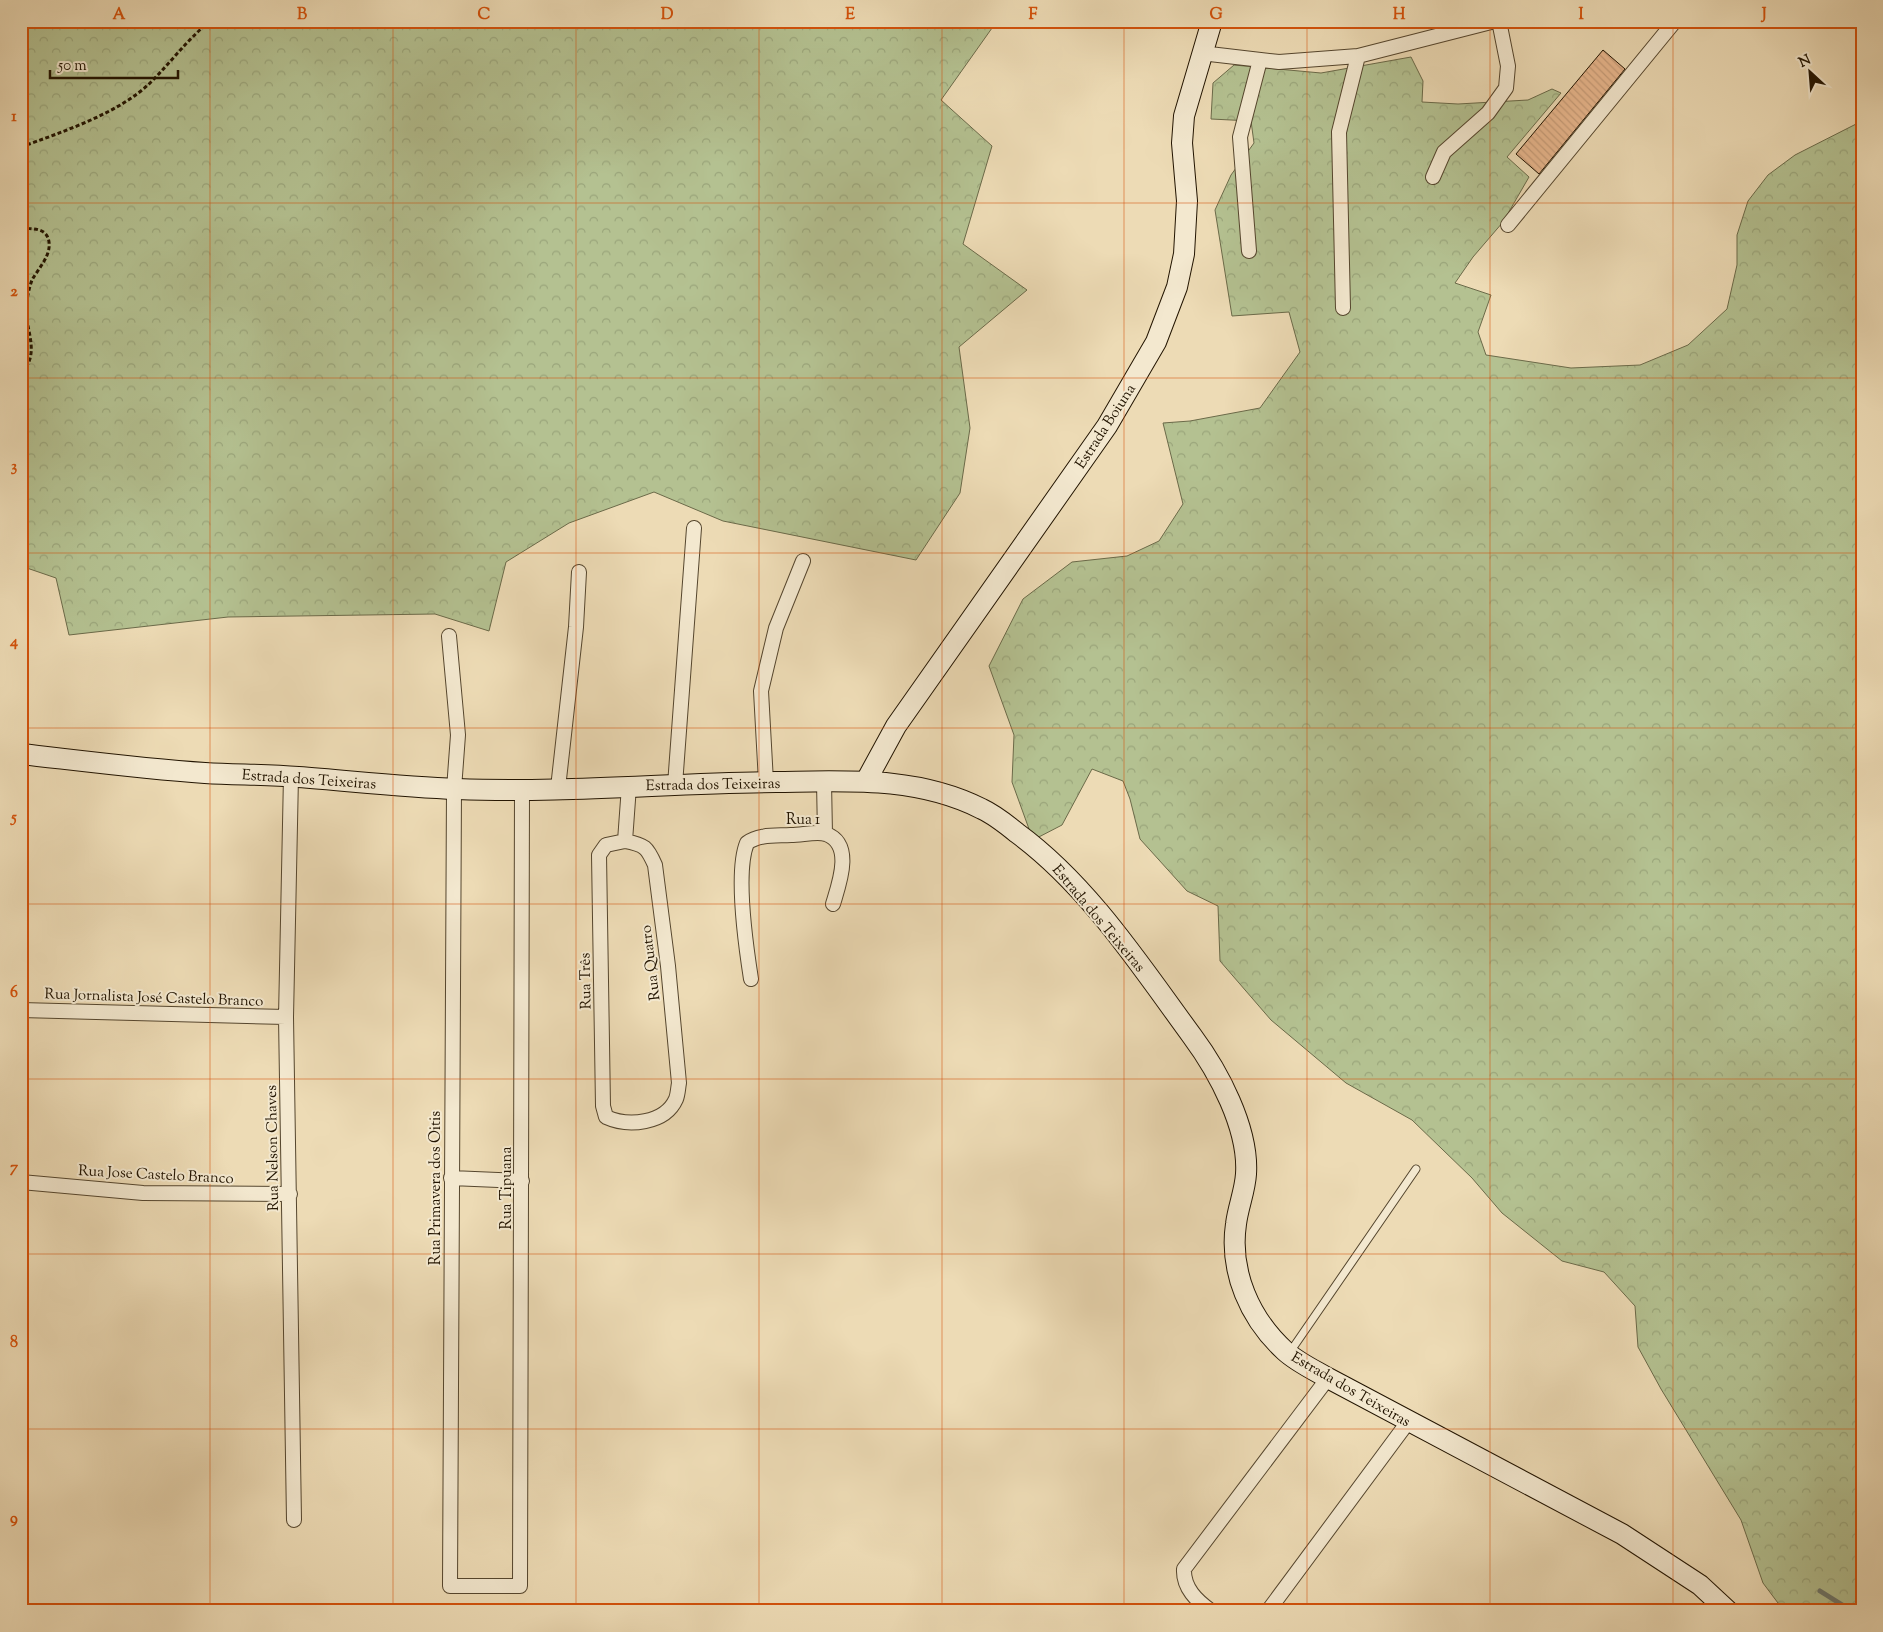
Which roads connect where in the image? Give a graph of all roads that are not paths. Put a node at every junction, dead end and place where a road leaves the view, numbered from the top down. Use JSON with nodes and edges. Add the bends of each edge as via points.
{"nodes":[{"id":1,"x":1212,"y":21,"type":"edge"},
{"id":2,"x":1495,"y":21,"type":"edge"},
{"id":3,"x":1499,"y":21,"type":"edge"},
{"id":4,"x":1675,"y":21,"type":"edge"},
{"id":5,"x":1201,"y":53,"type":"junction"},
{"id":6,"x":1358,"y":56,"type":"junction"},
{"id":7,"x":1260,"y":60,"type":"junction"},
{"id":8,"x":1433,"y":176,"type":"dead end"},
{"id":9,"x":1508,"y":226,"type":"dead end"},
{"id":10,"x":1249,"y":251,"type":"dead end"},
{"id":11,"x":1342,"y":308,"type":"dead end"},
{"id":12,"x":694,"y":528,"type":"dead end"},
{"id":13,"x":803,"y":561,"type":"dead end"},
{"id":14,"x":579,"y":572,"type":"dead end"},
{"id":15,"x":449,"y":636,"type":"dead end"},
{"id":16,"x":21,"y":754,"type":"edge"},
{"id":17,"x":291,"y":776,"type":"junction"},
{"id":18,"x":866,"y":781,"type":"junction"},
{"id":19,"x":766,"y":782,"type":"junction"},
{"id":20,"x":824,"y":782,"type":"junction"},
{"id":21,"x":675,"y":785,"type":"junction"},
{"id":22,"x":630,"y":786,"type":"junction"},
{"id":23,"x":558,"y":788,"type":"junction"},
{"id":24,"x":454,"y":789,"type":"junction"},
{"id":25,"x":522,"y":790,"type":"junction"},
{"id":26,"x":824,"y":834,"type":"junction"},
{"id":27,"x":625,"y":841,"type":"junction"},
{"id":28,"x":833,"y":904,"type":"dead end"},
{"id":29,"x":751,"y":979,"type":"dead end"},
{"id":30,"x":21,"y":1010,"type":"edge"},
{"id":31,"x":286,"y":1017,"type":"junction"},
{"id":32,"x":603,"y":1106,"type":"joint"},
{"id":33,"x":1416,"y":1170,"type":"dead end"},
{"id":34,"x":451,"y":1178,"type":"junction"},
{"id":35,"x":522,"y":1181,"type":"junction"},
{"id":36,"x":21,"y":1182,"type":"edge"},
{"id":37,"x":290,"y":1194,"type":"junction"},
{"id":38,"x":1288,"y":1354,"type":"junction"},
{"id":39,"x":1328,"y":1378,"type":"junction"},
{"id":40,"x":1408,"y":1422,"type":"junction"},
{"id":41,"x":294,"y":1520,"type":"dead end"},
{"id":42,"x":520,"y":1586,"type":"joint"},
{"id":43,"x":1211,"y":1611,"type":"edge"},
{"id":44,"x":1268,"y":1611,"type":"edge"},
{"id":45,"x":1728,"y":1611,"type":"edge"}],
"edges":[{"from":1,"to":5,"type":"street","name":"Estrada Boiuna"},
{"from":2,"to":6,"type":"street"},
{"from":3,"to":8,"type":"street","via":[[1508,66],[1506,88],[1488,113],[1444,152]]},
{"from":4,"to":9,"type":"street"},
{"from":5,"to":7,"type":"street"},
{"from":5,"to":18,"type":"street","name":"Estrada Boiuna","via":[[1184,116],[1182,143],[1188,202],[1184,254],[1177,287],[1156,342],[1107,426],[896,726]]},
{"from":6,"to":7,"type":"street","via":[[1279,62]]},
{"from":6,"to":11,"type":"street","via":[[1338,132]]},
{"from":7,"to":10,"type":"street","via":[[1240,137]]},
{"from":12,"to":21,"type":"street"},
{"from":13,"to":19,"type":"street","via":[[776,628],[761,691]]},
{"from":14,"to":23,"type":"street"},
{"from":15,"to":24,"type":"street","name":"Rua Primavera dos Oitis","via":[[458,735]]},
{"from":16,"to":17,"type":"street","name":"Estrada dos Teixeiras","via":[[206,773]]},
{"from":17,"to":24,"type":"street","name":"Estrada dos Teixeiras"},
{"from":17,"to":31,"type":"street","name":"Rua Nelson Chaves"},
{"from":18,"to":20,"type":"street","name":"Estrada dos Teixeiras"},
{"from":18,"to":38,"type":"street","name":"Estrada dos Teixeiras","via":[[915,786],[952,795],[987,811],[1031,843],[1061,870],[1099,914],[1202,1048],[1225,1090],[1243,1140],[1246,1174],[1235,1227],[1236,1268],[1248,1304],[1267,1332]]},
{"from":19,"to":20,"type":"street","name":"Estrada dos Teixeiras"},
{"from":19,"to":21,"type":"street","name":"Estrada dos Teixeiras"},
{"from":20,"to":26,"type":"street"},
{"from":21,"to":22,"type":"street","name":"Estrada dos Teixeiras"},
{"from":22,"to":23,"type":"street","name":"Estrada dos Teixeiras"},
{"from":22,"to":27,"type":"street"},
{"from":23,"to":25,"type":"street","name":"Estrada dos Teixeiras"},
{"from":24,"to":25,"type":"street","name":"Estrada dos Teixeiras"},
{"from":24,"to":34,"type":"street","name":"Rua Primavera dos Oitis"},
{"from":25,"to":35,"type":"street","name":"Rua Tipuana"},
{"from":26,"to":28,"type":"street","name":"Rua 1","via":[[835,839],[842,852],[841,876]]},
{"from":26,"to":29,"type":"street","name":"Rua 1","via":[[763,836],[747,843],[742,854],[745,939]]},
{"from":27,"to":32,"type":"street","name":"Rua Três","via":[[606,845],[599,855]]},
{"from":27,"to":32,"type":"street","name":"Rua Quatro","via":[[641,844],[649,850],[655,865],[679,1083],[676,1100],[658,1117],[642,1122],[618,1122],[606,1117]]},
{"from":30,"to":31,"type":"street","name":"Rua Jornalista José Castelo Branco"},
{"from":31,"to":37,"type":"street","name":"Rua Nelson Chaves"},
{"from":33,"to":38,"type":"lane"},
{"from":34,"to":35,"type":"street"},
{"from":34,"to":42,"type":"street","name":"Rua Primavera dos Oitis","via":[[450,1586]]},
{"from":35,"to":42,"type":"street","name":"Rua Tipuana"},
{"from":36,"to":37,"type":"street","name":"Rua Jose Castelo Branco","via":[[143,1193]]},
{"from":37,"to":41,"type":"street","name":"Rua Nelson Chaves"},
{"from":38,"to":39,"type":"street","name":"Estrada dos Teixeiras"},
{"from":39,"to":40,"type":"street","name":"Estrada dos Teixeiras"},
{"from":39,"to":43,"type":"street","via":[[1184,1569],[1189,1589]]},
{"from":40,"to":44,"type":"street"},
{"from":40,"to":45,"type":"street","name":"Estrada dos Teixeiras","via":[[1622,1534],[1700,1585]]}]}
